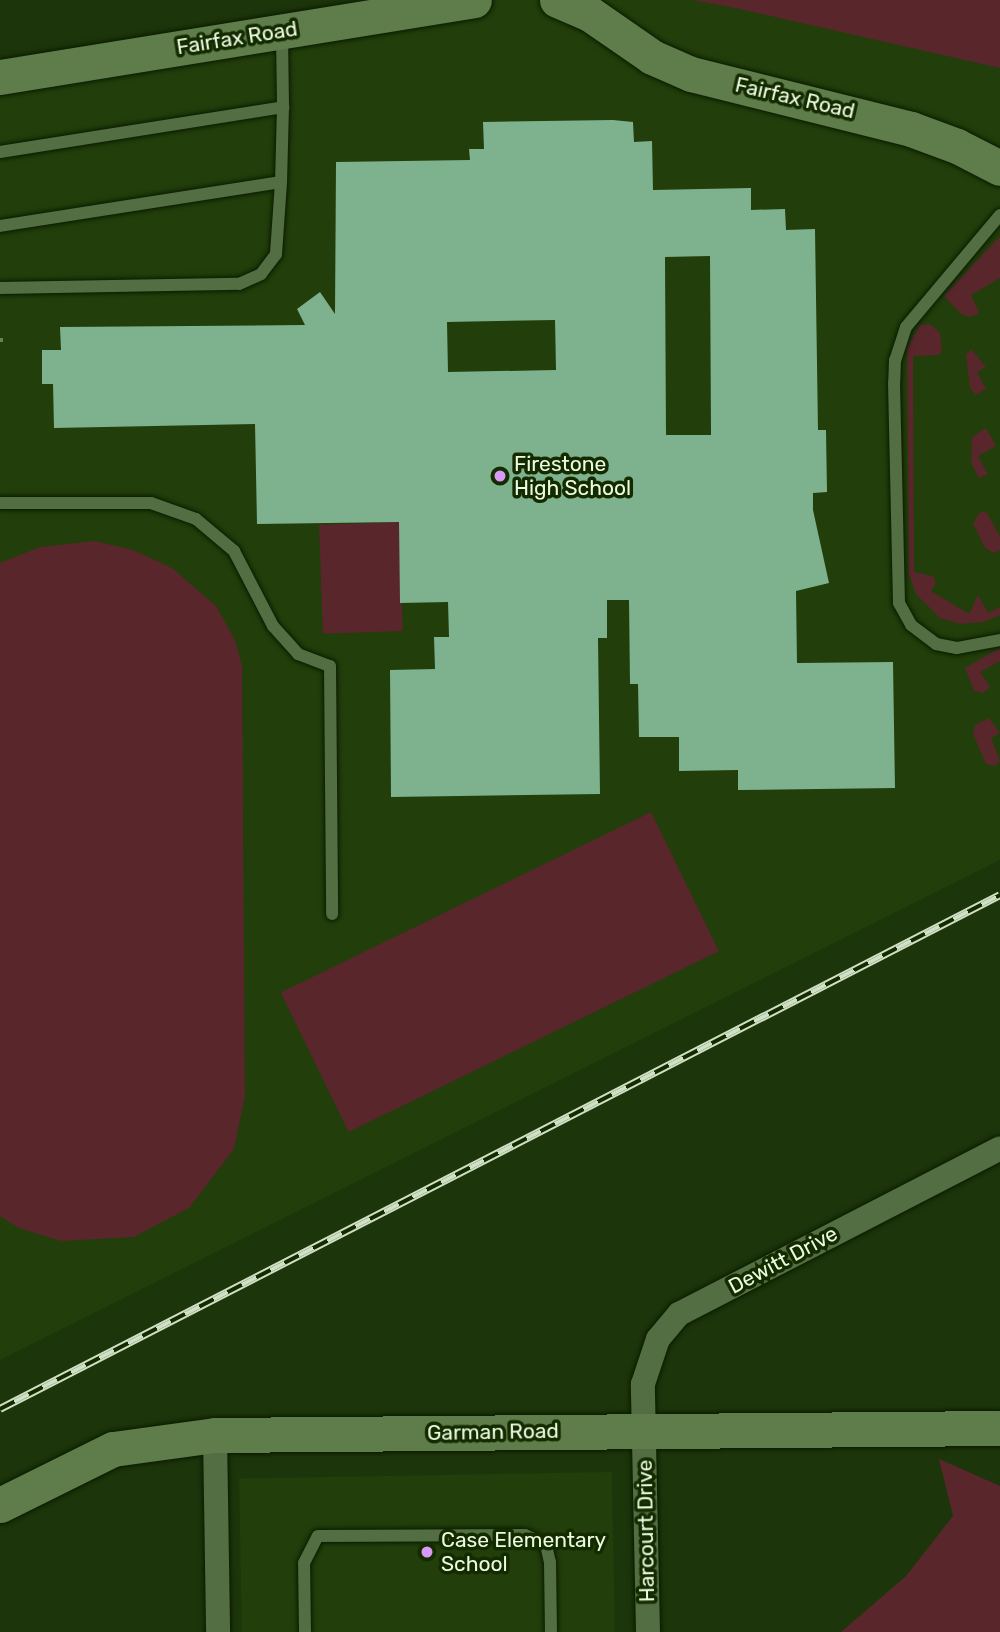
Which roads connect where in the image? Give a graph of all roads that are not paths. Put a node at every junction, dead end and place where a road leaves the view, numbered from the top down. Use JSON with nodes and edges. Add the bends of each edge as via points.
{"nodes":[{"id":1,"x":474,"y":0,"type":"edge"},
{"id":2,"x":557,"y":0,"type":"edge"},
{"id":3,"x":426,"y":4,"type":"edge"},
{"id":4,"x":282,"y":31,"type":"junction"},
{"id":5,"x":0,"y":76,"type":"edge"},
{"id":6,"x":283,"y":107,"type":"junction"},
{"id":7,"x":0,"y":152,"type":"edge"},
{"id":8,"x":1000,"y":168,"type":"edge"},
{"id":9,"x":281,"y":182,"type":"junction"},
{"id":10,"x":1000,"y":215,"type":"edge"},
{"id":11,"x":0,"y":226,"type":"edge"},
{"id":12,"x":0,"y":288,"type":"edge"},
{"id":13,"x":0,"y":503,"type":"edge"},
{"id":14,"x":1000,"y":640,"type":"edge"},
{"id":15,"x":332,"y":914,"type":"dead end"},
{"id":16,"x":1000,"y":1148,"type":"edge"},
{"id":17,"x":1000,"y":1429,"type":"edge"},
{"id":18,"x":644,"y":1430,"type":"junction"},
{"id":19,"x":215,"y":1436,"type":"junction"},
{"id":20,"x":0,"y":1505,"type":"edge"},
{"id":21,"x":218,"y":1632,"type":"edge"},
{"id":22,"x":305,"y":1632,"type":"edge"},
{"id":23,"x":551,"y":1632,"type":"edge"},
{"id":24,"x":648,"y":1632,"type":"edge"}],
"edges":[{"from":1,"to":3,"type":"street","name":"Fairfax Road"},
{"from":2,"to":8,"type":"street","name":"Fairfax Road","via":[[604,22],[652,57],[691,74],[911,129]]},
{"from":3,"to":4,"type":"street","name":"Fairfax Road"},
{"from":4,"to":5,"type":"street","name":"Fairfax Road"},
{"from":4,"to":6,"type":"lane"},
{"from":6,"to":7,"type":"lane"},
{"from":6,"to":9,"type":"lane"},
{"from":9,"to":11,"type":"lane"},
{"from":9,"to":12,"type":"lane","via":[[276,254],[261,274],[239,284]]},
{"from":10,"to":14,"type":"lane","via":[[906,327],[895,360],[894,383],[899,603],[911,625],[936,644],[957,648]]},
{"from":13,"to":15,"type":"lane","via":[[151,503],[196,519],[234,551],[273,626],[298,654],[330,666]]},
{"from":16,"to":18,"type":"street","name":"Dewitt Drive","via":[[679,1314],[657,1339],[643,1384]]},
{"from":17,"to":18,"type":"street","name":"Garman Road"},
{"from":18,"to":19,"type":"street","name":"Garman Road"},
{"from":18,"to":24,"type":"street","name":"Harcourt Drive"},
{"from":19,"to":20,"type":"street","name":"Garman Road","via":[[113,1449]]},
{"from":19,"to":21,"type":"street"},
{"from":22,"to":23,"type":"lane","via":[[304,1563],[318,1536],[525,1535],[546,1545]]}]}
